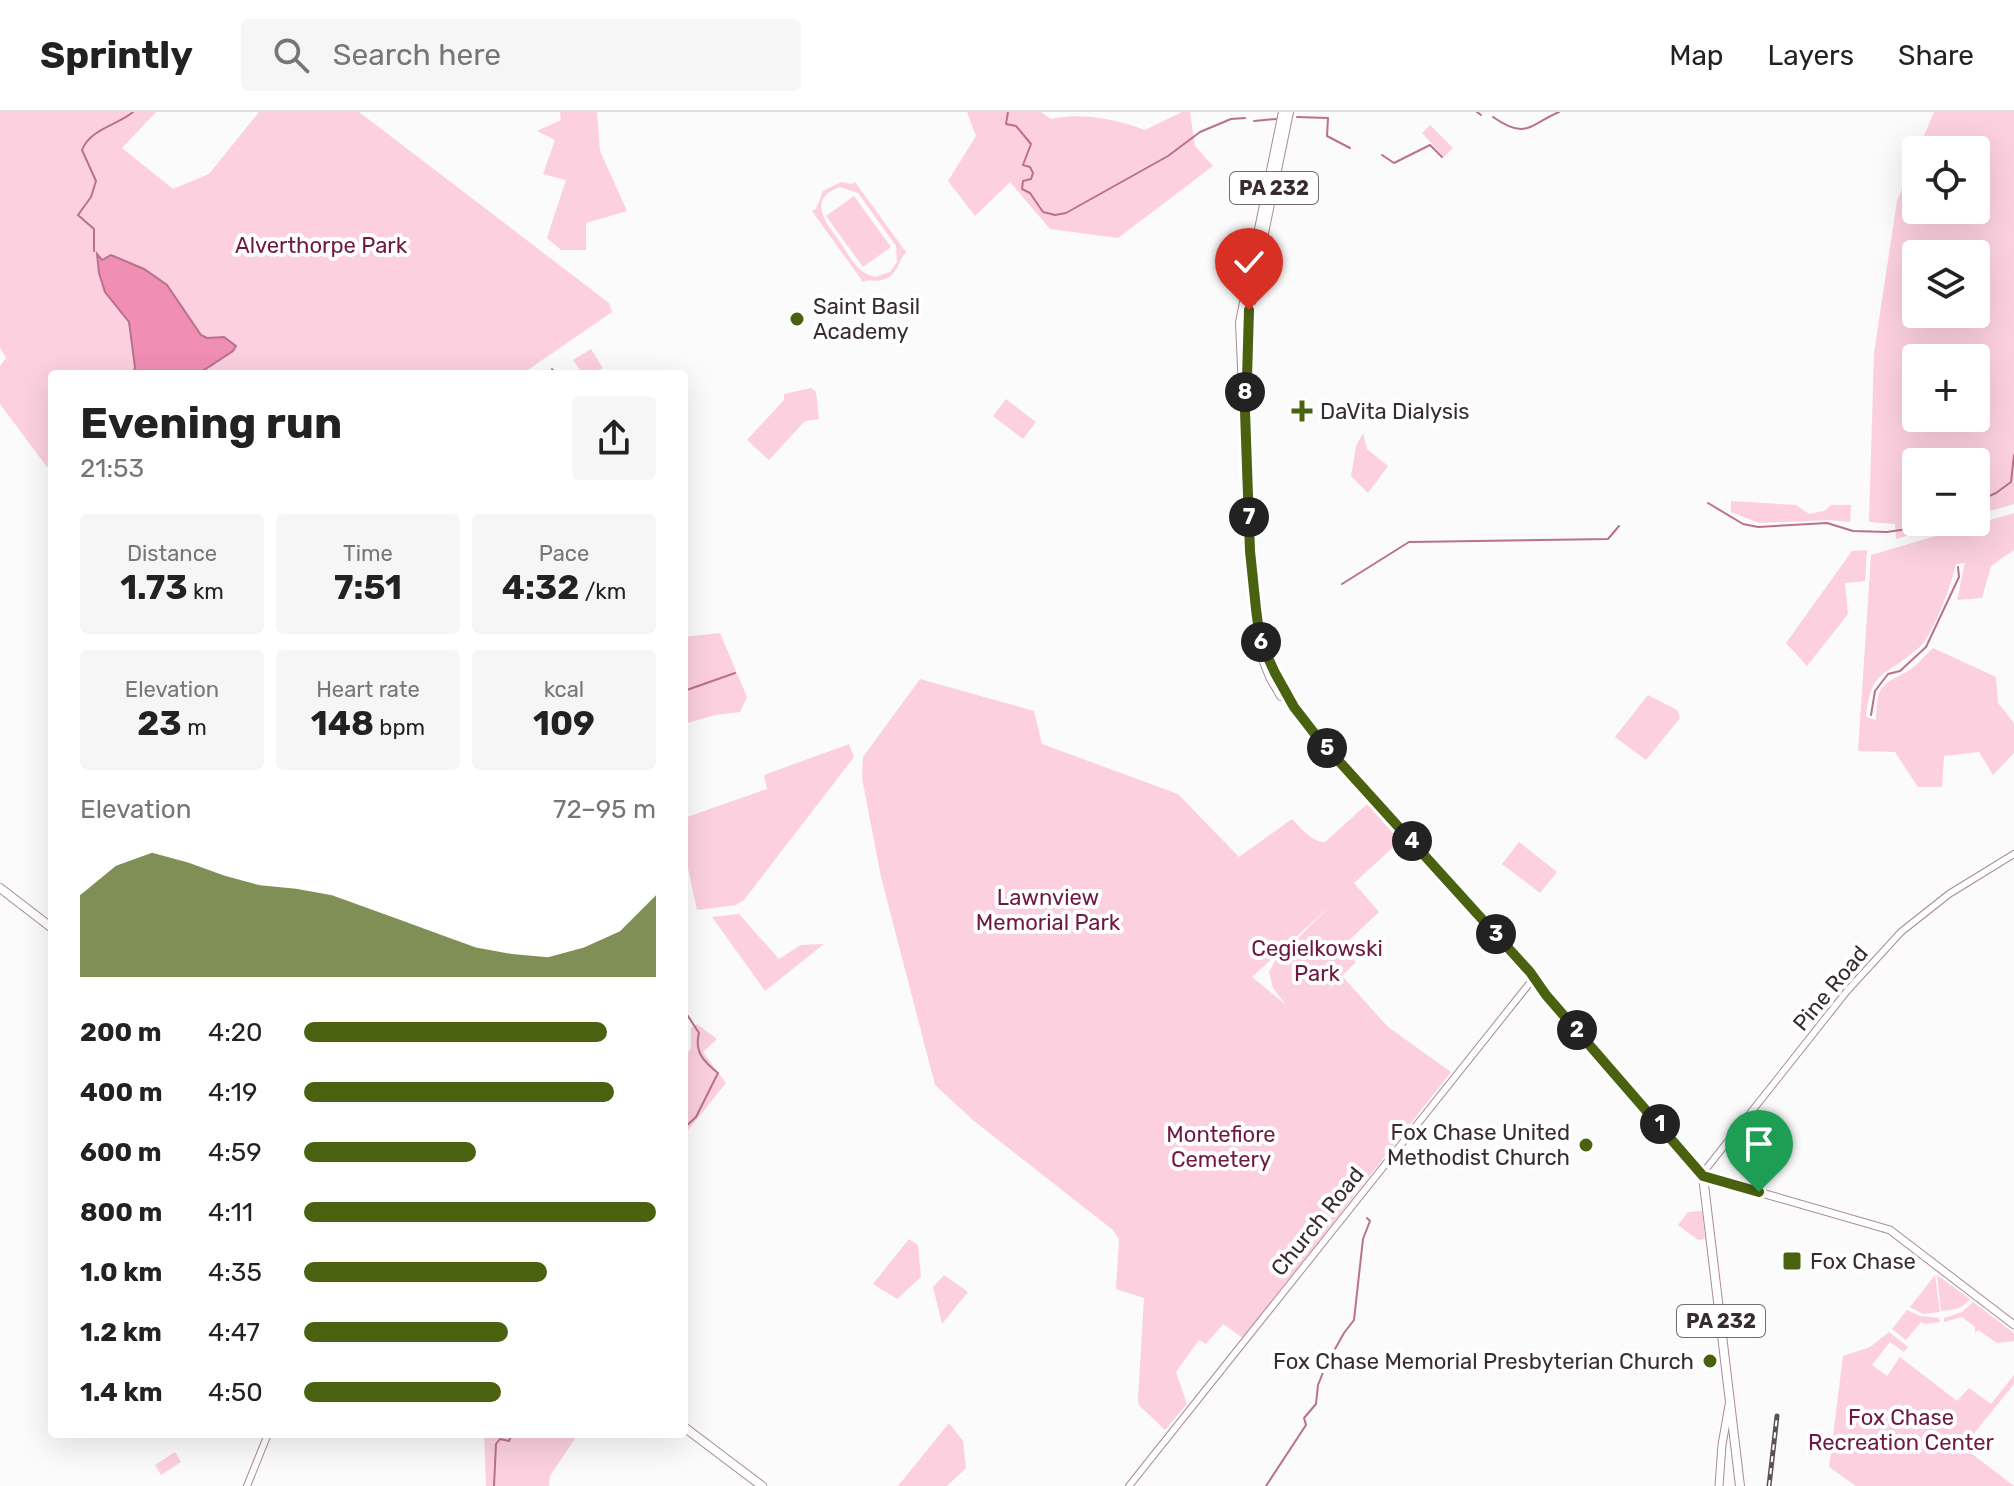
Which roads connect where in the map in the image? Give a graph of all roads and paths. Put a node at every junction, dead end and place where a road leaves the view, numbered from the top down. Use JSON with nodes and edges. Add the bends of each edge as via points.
{"nodes":[{"id":1,"x":1286,"y":112,"type":"edge"},
{"id":2,"x":2014,"y":854,"type":"edge"},
{"id":3,"x":0,"y":888,"type":"edge"},
{"id":4,"x":48,"y":925,"type":"edge"},
{"id":5,"x":1533,"y":979,"type":"junction"},
{"id":6,"x":1703,"y":1176,"type":"junction"},
{"id":7,"x":2014,"y":1325,"type":"edge"},
{"id":8,"x":1730,"y":1399,"type":"junction"},
{"id":9,"x":688,"y":1430,"type":"edge"},
{"id":10,"x":266,"y":1438,"type":"edge"},
{"id":11,"x":1734,"y":1439,"type":"junction"},
{"id":12,"x":1722,"y":1459,"type":"junction"},
{"id":13,"x":247,"y":1486,"type":"edge"},
{"id":14,"x":762,"y":1486,"type":"edge"},
{"id":15,"x":1129,"y":1486,"type":"edge"},
{"id":16,"x":1719,"y":1486,"type":"edge"},
{"id":17,"x":1740,"y":1486,"type":"edge"}],
"edges":[{"from":1,"to":5,"type":"main road","number":"PA 232","via":[[1240,322],[1250,551],[1261,655],[1299,722]]},
{"from":2,"to":6,"type":"street","name":"Pine Road","via":[[1910,923],[1838,1003]]},
{"from":3,"to":4,"type":"main road"},
{"from":5,"to":6,"type":"main road","number":"PA 232"},
{"from":5,"to":15,"type":"street","name":"Church Road"},
{"from":6,"to":7,"type":"main road","via":[[1890,1230]]},
{"from":6,"to":8,"type":"main road","number":"PA 232"},
{"from":8,"to":11,"type":"main road","number":"PA 232"},
{"from":8,"to":12,"type":"main road"},
{"from":9,"to":14,"type":"main road"},
{"from":10,"to":13,"type":"street"},
{"from":11,"to":12,"type":"main road","via":[[1728,1441]]},
{"from":11,"to":17,"type":"main road","number":"PA 232"},
{"from":12,"to":16,"type":"main road"}]}
